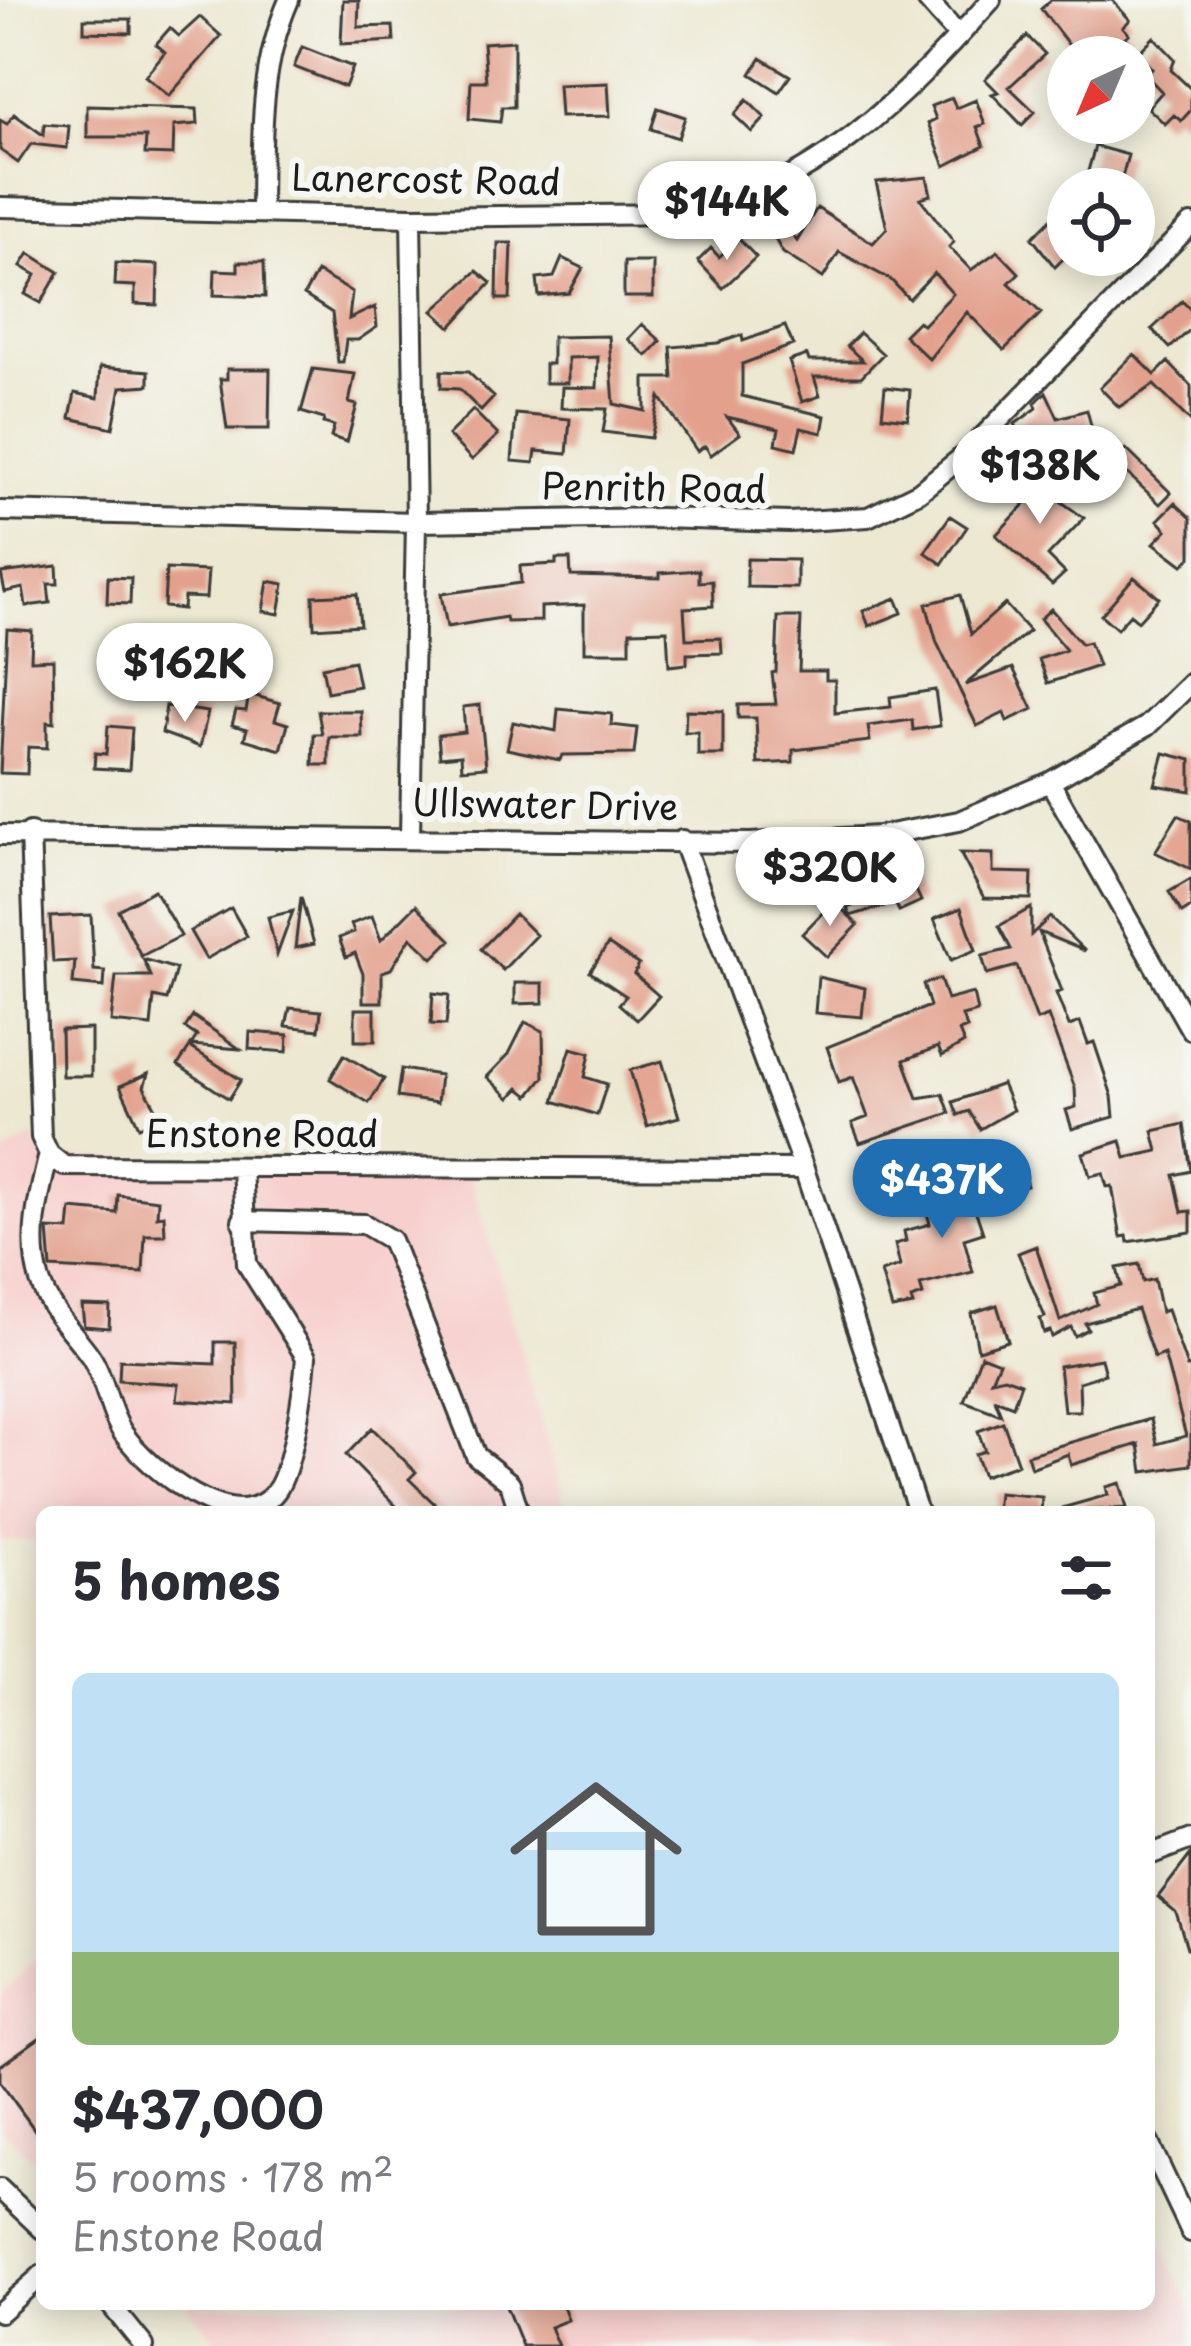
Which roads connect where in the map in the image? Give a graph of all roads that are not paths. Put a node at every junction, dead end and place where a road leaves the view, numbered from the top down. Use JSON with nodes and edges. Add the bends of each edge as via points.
{"nodes":[{"id":1,"x":289,"y":0,"type":"edge"},
{"id":2,"x":927,"y":0,"type":"edge"},
{"id":3,"x":991,"y":0,"type":"edge"},
{"id":4,"x":959,"y":37,"type":"junction"},
{"id":5,"x":0,"y":207,"type":"edge"},
{"id":6,"x":261,"y":210,"type":"junction"},
{"id":7,"x":411,"y":217,"type":"junction"},
{"id":8,"x":1191,"y":224,"type":"edge"},
{"id":9,"x":0,"y":512,"type":"edge"},
{"id":10,"x":416,"y":522,"type":"junction"},
{"id":11,"x":1191,"y":683,"type":"edge"},
{"id":12,"x":1050,"y":782,"type":"junction"},
{"id":13,"x":30,"y":832,"type":"junction"},
{"id":14,"x":0,"y":835,"type":"edge"},
{"id":15,"x":410,"y":836,"type":"junction"},
{"id":16,"x":682,"y":839,"type":"junction"},
{"id":17,"x":1191,"y":1030,"type":"edge"},
{"id":18,"x":49,"y":1154,"type":"junction"},
{"id":19,"x":242,"y":1167,"type":"junction"},
{"id":20,"x":803,"y":1169,"type":"junction"},
{"id":21,"x":242,"y":1221,"type":"junction"},
{"id":22,"x":237,"y":1506,"type":"edge"},
{"id":23,"x":248,"y":1506,"type":"edge"},
{"id":24,"x":517,"y":1506,"type":"edge"},
{"id":25,"x":916,"y":1506,"type":"edge"},
{"id":26,"x":1191,"y":1839,"type":"edge"},
{"id":27,"x":1155,"y":1853,"type":"edge"},
{"id":28,"x":1155,"y":2156,"type":"edge"},
{"id":29,"x":0,"y":2189,"type":"edge"},
{"id":30,"x":36,"y":2223,"type":"edge"},
{"id":31,"x":1191,"y":2232,"type":"edge"},
{"id":32,"x":36,"y":2280,"type":"edge"},
{"id":33,"x":115,"y":2310,"type":"edge"},
{"id":34,"x":0,"y":2312,"type":"edge"},
{"id":35,"x":145,"y":2346,"type":"edge"}],
"edges":[{"from":1,"to":6,"type":"street","via":[[264,79]]},
{"from":2,"to":4,"type":"street"},
{"from":3,"to":4,"type":"street","name":"Lanercost Road"},
{"from":4,"to":7,"type":"street","name":"Lanercost Road","via":[[827,155],[758,197],[683,214]]},
{"from":5,"to":6,"type":"street","name":"Lanercost Road"},
{"from":6,"to":7,"type":"street","name":"Lanercost Road"},
{"from":7,"to":10,"type":"street"},
{"from":8,"to":10,"type":"street","name":"Penrith Road","via":[[967,453],[919,492],[868,518]]},
{"from":9,"to":10,"type":"street","name":"Penrith Road"},
{"from":10,"to":15,"type":"street"},
{"from":11,"to":12,"type":"street","name":"Ullswater Drive","via":[[1148,726]]},
{"from":12,"to":16,"type":"street","name":"Ullswater Drive","via":[[959,820],[879,836]]},
{"from":12,"to":17,"type":"street"},
{"from":13,"to":14,"type":"street","name":"Ullswater Drive"},
{"from":13,"to":15,"type":"street","name":"Ullswater Drive"},
{"from":13,"to":18,"type":"street","via":[[39,1116]]},
{"from":15,"to":16,"type":"street","name":"Ullswater Drive"},
{"from":16,"to":20,"type":"street"},
{"from":18,"to":19,"type":"street","name":"Enstone Road","via":[[64,1166]]},
{"from":18,"to":22,"type":"street","via":[[34,1248],[53,1311],[91,1357],[121,1431],[167,1481],[203,1501]]},
{"from":19,"to":20,"type":"street","name":"Enstone Road"},
{"from":19,"to":21,"type":"street"},
{"from":20,"to":25,"type":"street"},
{"from":21,"to":23,"type":"street","via":[[256,1285],[306,1357],[282,1480],[266,1501]]},
{"from":21,"to":24,"type":"street","via":[[364,1224],[391,1240],[476,1456],[510,1483]]},
{"from":26,"to":27,"type":"street"},
{"from":28,"to":31,"type":"street"},
{"from":29,"to":30,"type":"street"},
{"from":32,"to":34,"type":"street"},
{"from":33,"to":35,"type":"street"}]}
